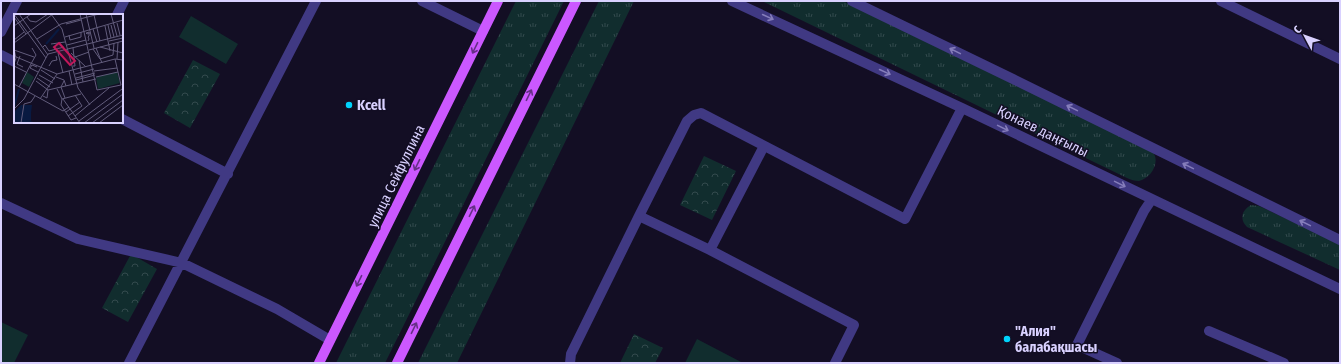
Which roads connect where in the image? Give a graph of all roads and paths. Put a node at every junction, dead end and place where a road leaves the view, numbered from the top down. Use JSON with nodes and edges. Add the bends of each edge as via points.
{"nodes":[{"id":1,"x":17,"y":1,"type":"edge"},
{"id":2,"x":124,"y":1,"type":"edge"},
{"id":3,"x":316,"y":1,"type":"edge"},
{"id":4,"x":422,"y":1,"type":"edge"},
{"id":5,"x":498,"y":1,"type":"edge"},
{"id":6,"x":576,"y":1,"type":"edge"},
{"id":7,"x":732,"y":1,"type":"edge"},
{"id":8,"x":853,"y":1,"type":"edge"},
{"id":9,"x":1221,"y":1,"type":"edge"},
{"id":10,"x":118,"y":14,"type":"edge"},
{"id":11,"x":483,"y":31,"type":"junction"},
{"id":12,"x":1,"y":32,"type":"edge"},
{"id":13,"x":1,"y":55,"type":"edge"},
{"id":14,"x":1340,"y":60,"type":"edge"},
{"id":15,"x":14,"y":62,"type":"edge"},
{"id":16,"x":962,"y":108,"type":"junction"},
{"id":17,"x":123,"y":120,"type":"edge"},
{"id":18,"x":764,"y":146,"type":"junction"},
{"id":19,"x":228,"y":174,"type":"junction"},
{"id":20,"x":1152,"y":199,"type":"junction"},
{"id":21,"x":1,"y":203,"type":"edge"},
{"id":22,"x":639,"y":216,"type":"junction"},
{"id":23,"x":1340,"y":240,"type":"edge"},
{"id":24,"x":710,"y":250,"type":"junction"},
{"id":25,"x":182,"y":263,"type":"junction"},
{"id":26,"x":1340,"y":289,"type":"edge"},
{"id":27,"x":1209,"y":331,"type":"dead end"},
{"id":28,"x":330,"y":340,"type":"junction"},
{"id":29,"x":130,"y":363,"type":"edge"},
{"id":30,"x":319,"y":363,"type":"edge"},
{"id":31,"x":397,"y":363,"type":"edge"},
{"id":32,"x":570,"y":363,"type":"edge"},
{"id":33,"x":835,"y":363,"type":"edge"},
{"id":34,"x":1117,"y":363,"type":"edge"},
{"id":35,"x":1284,"y":363,"type":"edge"}],
"edges":[{"from":1,"to":12,"type":"street"},
{"from":2,"to":10,"type":"street"},
{"from":3,"to":19,"type":"street"},
{"from":4,"to":11,"type":"street"},
{"from":5,"to":11,"type":"main road","name":"улица Сейфуллина"},
{"from":31,"to":6,"type":"main road","one_way":true},
{"from":7,"to":16,"type":"street","name":"Қонаев даңғылы","one_way":true},
{"from":23,"to":8,"type":"street","one_way":true},
{"from":9,"to":14,"type":"street"},
{"from":11,"to":28,"type":"main road","name":"улица Сейфуллина","one_way":true},
{"from":13,"to":15,"type":"street"},
{"from":16,"to":18,"type":"street","via":[[905,218]]},
{"from":16,"to":20,"type":"street","name":"Қонаев даңғылы","one_way":true},
{"from":17,"to":19,"type":"street"},
{"from":18,"to":22,"type":"street","via":[[702,112],[694,115],[687,121]]},
{"from":18,"to":24,"type":"street"},
{"from":19,"to":25,"type":"street"},
{"from":20,"to":26,"type":"street","name":"Қонаев даңғылы"},
{"from":20,"to":34,"type":"street","via":[[1077,345]]},
{"from":21,"to":25,"type":"street","via":[[78,238]]},
{"from":22,"to":24,"type":"street"},
{"from":22,"to":32,"type":"street","via":[[571,354]]},
{"from":24,"to":33,"type":"street","via":[[854,325]]},
{"from":25,"to":28,"type":"street","via":[[277,309]]},
{"from":25,"to":29,"type":"street"},
{"from":27,"to":35,"type":"street"},
{"from":28,"to":30,"type":"main road","name":"улица Сейфуллина"}]}
